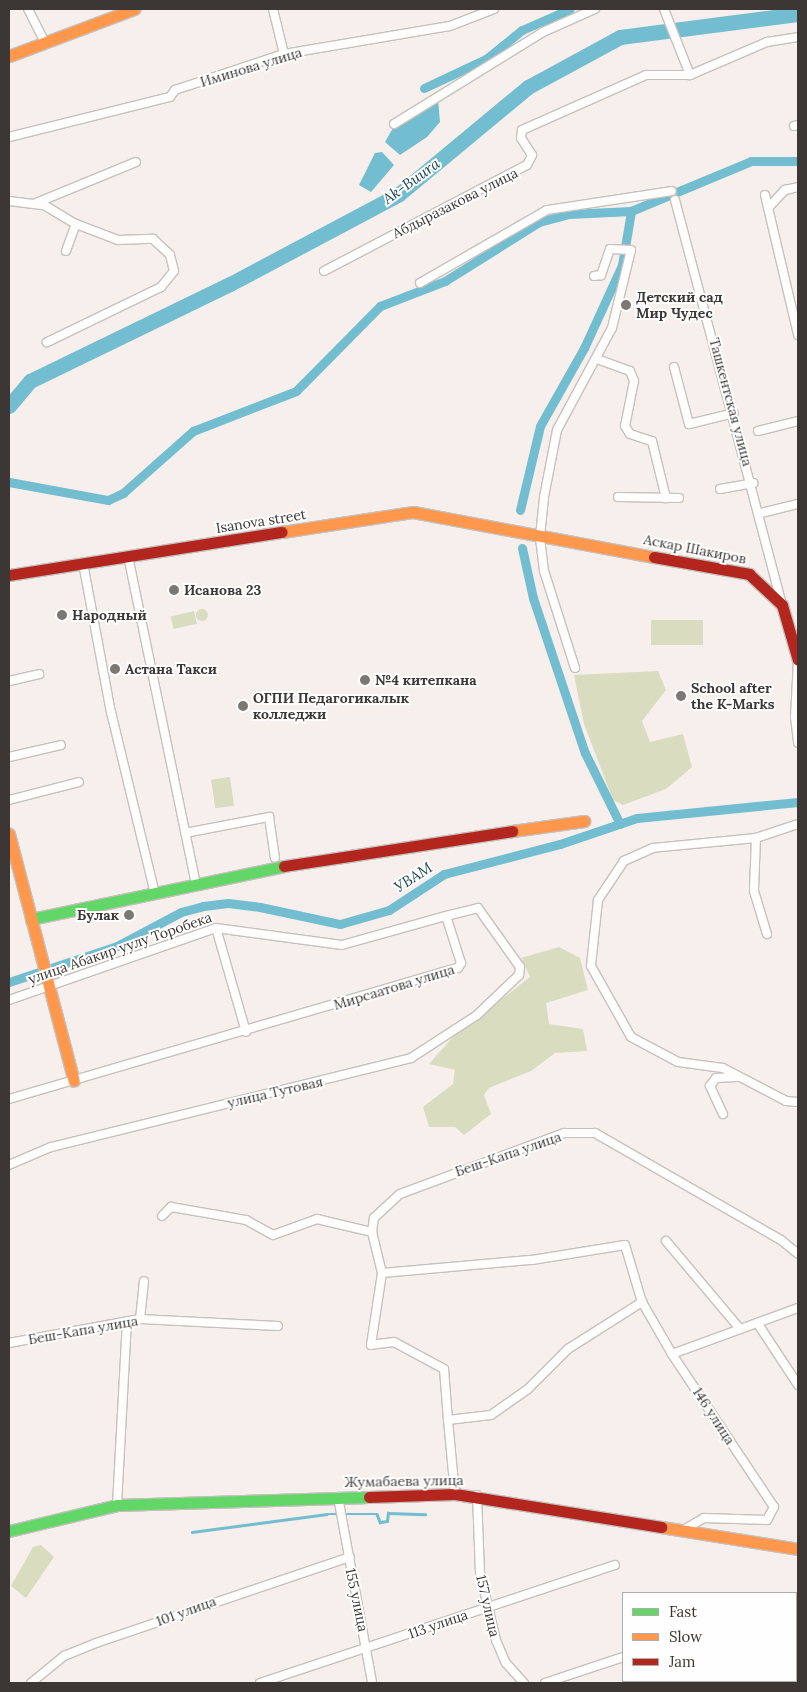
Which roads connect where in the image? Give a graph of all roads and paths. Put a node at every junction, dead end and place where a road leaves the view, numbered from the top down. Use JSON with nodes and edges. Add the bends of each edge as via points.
{"nodes":[{"id":1,"x":28,"y":9,"type":"edge"},
{"id":2,"x":134,"y":9,"type":"edge"},
{"id":3,"x":273,"y":9,"type":"edge"},
{"id":4,"x":494,"y":9,"type":"edge"},
{"id":5,"x":595,"y":9,"type":"edge"},
{"id":6,"x":664,"y":9,"type":"edge"},
{"id":7,"x":798,"y":37,"type":"edge"},
{"id":8,"x":45,"y":42,"type":"junction"},
{"id":9,"x":284,"y":54,"type":"junction"},
{"id":10,"x":9,"y":56,"type":"edge"},
{"id":11,"x":690,"y":75,"type":"junction"},
{"id":12,"x":394,"y":124,"type":"dead end"},
{"id":13,"x":9,"y":137,"type":"edge"},
{"id":14,"x":136,"y":162,"type":"dead end"},
{"id":15,"x":798,"y":187,"type":"edge"},
{"id":16,"x":672,"y":191,"type":"dead end"},
{"id":17,"x":765,"y":195,"type":"dead end"},
{"id":18,"x":675,"y":200,"type":"dead end"},
{"id":19,"x":9,"y":202,"type":"edge"},
{"id":20,"x":36,"y":203,"type":"junction"},
{"id":21,"x":768,"y":208,"type":"junction"},
{"id":22,"x":76,"y":224,"type":"junction"},
{"id":23,"x":66,"y":251,"type":"dead end"},
{"id":24,"x":324,"y":271,"type":"dead end"},
{"id":25,"x":594,"y":276,"type":"dead end"},
{"id":26,"x":420,"y":283,"type":"dead end"},
{"id":27,"x":796,"y":314,"type":"edge"},
{"id":28,"x":798,"y":335,"type":"edge"},
{"id":29,"x":47,"y":342,"type":"dead end"},
{"id":30,"x":597,"y":359,"type":"junction"},
{"id":31,"x":674,"y":366,"type":"dead end"},
{"id":32,"x":734,"y":414,"type":"junction"},
{"id":33,"x":798,"y":421,"type":"edge"},
{"id":34,"x":758,"y":431,"type":"dead end"},
{"id":35,"x":753,"y":483,"type":"junction"},
{"id":36,"x":720,"y":489,"type":"dead end"},
{"id":37,"x":618,"y":497,"type":"dead end"},
{"id":38,"x":666,"y":498,"type":"junction"},
{"id":39,"x":679,"y":498,"type":"dead end"},
{"id":40,"x":798,"y":504,"type":"edge"},
{"id":41,"x":761,"y":513,"type":"junction"},
{"id":42,"x":538,"y":536,"type":"junction"},
{"id":43,"x":128,"y":556,"type":"junction"},
{"id":44,"x":83,"y":563,"type":"junction"},
{"id":45,"x":9,"y":575,"type":"edge"},
{"id":46,"x":782,"y":605,"type":"junction"},
{"id":47,"x":798,"y":660,"type":"edge"},
{"id":48,"x":575,"y":668,"type":"dead end"},
{"id":49,"x":39,"y":674,"type":"dead end"},
{"id":50,"x":9,"y":681,"type":"edge"},
{"id":51,"x":798,"y":743,"type":"edge"},
{"id":52,"x":61,"y":745,"type":"dead end"},
{"id":53,"x":9,"y":757,"type":"edge"},
{"id":54,"x":79,"y":782,"type":"dead end"},
{"id":55,"x":9,"y":800,"type":"edge"},
{"id":56,"x":584,"y":821,"type":"dead end"},
{"id":57,"x":798,"y":824,"type":"edge"},
{"id":58,"x":185,"y":833,"type":"junction"},
{"id":59,"x":9,"y":834,"type":"edge"},
{"id":60,"x":756,"y":838,"type":"junction"},
{"id":61,"x":275,"y":858,"type":"dead end"},
{"id":62,"x":196,"y":883,"type":"junction"},
{"id":63,"x":154,"y":890,"type":"junction"},
{"id":64,"x":446,"y":916,"type":"junction"},
{"id":65,"x":31,"y":919,"type":"junction"},
{"id":66,"x":216,"y":928,"type":"junction"},
{"id":67,"x":767,"y":934,"type":"dead end"},
{"id":68,"x":51,"y":983,"type":"junction"},
{"id":69,"x":9,"y":1000,"type":"edge"},
{"id":70,"x":246,"y":1032,"type":"junction"},
{"id":71,"x":747,"y":1079,"type":"junction"},
{"id":72,"x":74,"y":1081,"type":"junction"},
{"id":73,"x":9,"y":1099,"type":"edge"},
{"id":74,"x":798,"y":1102,"type":"edge"},
{"id":75,"x":722,"y":1114,"type":"dead end"},
{"id":76,"x":9,"y":1165,"type":"edge"},
{"id":77,"x":162,"y":1216,"type":"dead end"},
{"id":78,"x":372,"y":1232,"type":"junction"},
{"id":79,"x":666,"y":1241,"type":"dead end"},
{"id":80,"x":798,"y":1254,"type":"edge"},
{"id":81,"x":382,"y":1273,"type":"junction"},
{"id":82,"x":144,"y":1281,"type":"dead end"},
{"id":83,"x":642,"y":1302,"type":"junction"},
{"id":84,"x":798,"y":1308,"type":"edge"},
{"id":85,"x":140,"y":1320,"type":"junction"},
{"id":86,"x":127,"y":1321,"type":"junction"},
{"id":87,"x":758,"y":1324,"type":"junction"},
{"id":88,"x":278,"y":1326,"type":"dead end"},
{"id":89,"x":740,"y":1328,"type":"junction"},
{"id":90,"x":9,"y":1343,"type":"edge"},
{"id":91,"x":672,"y":1354,"type":"junction"},
{"id":92,"x":798,"y":1385,"type":"edge"},
{"id":93,"x":448,"y":1420,"type":"junction"},
{"id":94,"x":455,"y":1494,"type":"junction"},
{"id":95,"x":477,"y":1495,"type":"junction"},
{"id":96,"x":338,"y":1497,"type":"junction"},
{"id":97,"x":117,"y":1506,"type":"junction"},
{"id":98,"x":685,"y":1529,"type":"junction"},
{"id":99,"x":9,"y":1531,"type":"edge"},
{"id":100,"x":798,"y":1549,"type":"edge"},
{"id":101,"x":350,"y":1557,"type":"junction"},
{"id":102,"x":615,"y":1565,"type":"dead end"},
{"id":103,"x":490,"y":1606,"type":"junction"},
{"id":104,"x":367,"y":1648,"type":"junction"},
{"id":105,"x":622,"y":1657,"type":"edge"},
{"id":106,"x":31,"y":1683,"type":"edge"},
{"id":107,"x":260,"y":1683,"type":"edge"},
{"id":108,"x":372,"y":1683,"type":"edge"},
{"id":109,"x":524,"y":1683,"type":"edge"},
{"id":110,"x":545,"y":1683,"type":"edge"}],
"edges":[{"from":1,"to":8,"type":"street"},
{"from":2,"to":8,"type":"street"},
{"from":3,"to":9,"type":"street"},
{"from":4,"to":9,"type":"street","name":"Иминова улица","via":[[450,26]]},
{"from":5,"to":12,"type":"street","via":[[543,32]]},
{"from":6,"to":11,"type":"street","via":[[664,18]]},
{"from":7,"to":11,"type":"street","name":"Абдыразакова улица","via":[[767,42]]},
{"from":8,"to":10,"type":"street"},
{"from":9,"to":13,"type":"street","name":"Иминова улица","via":[[175,90],[170,97]]},
{"from":11,"to":24,"type":"street","name":"Абдыразакова улица","via":[[646,75],[522,130],[521,138],[532,155],[527,165]]},
{"from":14,"to":20,"type":"street"},
{"from":15,"to":21,"type":"street","via":[[786,190]]},
{"from":16,"to":26,"type":"street","via":[[547,210]]},
{"from":17,"to":21,"type":"street"},
{"from":18,"to":32,"type":"street","name":"Ташкентская улица"},
{"from":19,"to":20,"type":"street"},
{"from":20,"to":22,"type":"street"},
{"from":21,"to":27,"type":"street"},
{"from":22,"to":23,"type":"street"},
{"from":22,"to":29,"type":"street","via":[[118,240],[153,239],[166,247],[174,270],[161,287]]},
{"from":25,"to":30,"type":"street","via":[[601,275],[610,249],[619,246],[630,250],[612,328]]},
{"from":27,"to":28,"type":"street"},
{"from":30,"to":38,"type":"street","via":[[630,371],[634,381],[625,426],[630,434],[652,441]]},
{"from":30,"to":42,"type":"street","via":[[557,430]]},
{"from":31,"to":32,"type":"street","via":[[689,424]]},
{"from":32,"to":35,"type":"street","name":"Ташкентская улица"},
{"from":33,"to":34,"type":"street"},
{"from":35,"to":36,"type":"street"},
{"from":35,"to":41,"type":"street","name":"Ташкентская улица"},
{"from":37,"to":38,"type":"street"},
{"from":38,"to":39,"type":"street"},
{"from":40,"to":41,"type":"street"},
{"from":41,"to":46,"type":"street","name":"Ташкентская улица"},
{"from":42,"to":43,"type":"street","name":"Isanova street","via":[[413,512]]},
{"from":42,"to":46,"type":"street","name":"Аскар Шакиров","via":[[740,572],[758,580]]},
{"from":42,"to":48,"type":"street","via":[[544,571]]},
{"from":43,"to":44,"type":"street","name":"Isanova street"},
{"from":43,"to":58,"type":"street"},
{"from":44,"to":45,"type":"street","name":"Isanova street"},
{"from":44,"to":63,"type":"street","via":[[111,712]]},
{"from":46,"to":47,"type":"street","name":"Аскар Шакиров"},
{"from":47,"to":51,"type":"street","via":[[795,717]]},
{"from":49,"to":50,"type":"street"},
{"from":52,"to":53,"type":"street"},
{"from":54,"to":55,"type":"street"},
{"from":56,"to":62,"type":"street","via":[[353,853]]},
{"from":57,"to":60,"type":"street"},
{"from":58,"to":61,"type":"street","via":[[269,817]]},
{"from":58,"to":62,"type":"street"},
{"from":59,"to":65,"type":"street"},
{"from":60,"to":67,"type":"street","via":[[754,892]]},
{"from":60,"to":71,"type":"street","via":[[653,848],[624,861],[598,900],[592,930],[591,966],[631,1037],[678,1062],[723,1068]]},
{"from":62,"to":63,"type":"street"},
{"from":63,"to":65,"type":"street"},
{"from":64,"to":66,"type":"street","name":"улица Абакир уулу Торобека","via":[[342,945]]},
{"from":64,"to":70,"type":"street","name":"Мирсаатова улица","via":[[461,963],[458,968]]},
{"from":64,"to":76,"type":"street","name":"улица Тутовая","via":[[478,908],[518,963],[519,975],[477,1015],[411,1058],[50,1146]]},
{"from":65,"to":68,"type":"street"},
{"from":66,"to":68,"type":"street","name":"улица Абакир уулу Торобека"},
{"from":66,"to":70,"type":"street"},
{"from":68,"to":69,"type":"street","name":"улица Абакир уулу Торобека"},
{"from":68,"to":72,"type":"street"},
{"from":70,"to":72,"type":"street","name":"Мирсаатова улица"},
{"from":71,"to":74,"type":"street","via":[[786,1101]]},
{"from":71,"to":75,"type":"street","via":[[716,1078],[710,1086]]},
{"from":72,"to":73,"type":"street","name":"Мирсаатова улица"},
{"from":77,"to":78,"type":"street","via":[[171,1207],[246,1220],[274,1235],[317,1219]]},
{"from":78,"to":80,"type":"street","name":"Беш-Капа улица","via":[[374,1218],[400,1194],[564,1133],[595,1133],[782,1240]]},
{"from":78,"to":81,"type":"street"},
{"from":79,"to":89,"type":"street"},
{"from":81,"to":83,"type":"street","via":[[532,1260],[625,1245]]},
{"from":81,"to":93,"type":"street","via":[[371,1345],[394,1342],[444,1369]]},
{"from":82,"to":85,"type":"street"},
{"from":83,"to":91,"type":"street"},
{"from":83,"to":93,"type":"street","via":[[568,1349],[528,1389],[491,1415]]},
{"from":84,"to":87,"type":"street"},
{"from":85,"to":86,"type":"street","name":"Беш-Капа улица"},
{"from":85,"to":88,"type":"street","name":"Беш-Капа улица"},
{"from":86,"to":90,"type":"street","name":"Беш-Капа улица"},
{"from":86,"to":97,"type":"street"},
{"from":87,"to":89,"type":"street"},
{"from":87,"to":92,"type":"street"},
{"from":89,"to":91,"type":"street"},
{"from":91,"to":98,"type":"street","name":"146 улица","via":[[774,1507],[767,1520],[704,1518]]},
{"from":93,"to":94,"type":"street"},
{"from":94,"to":95,"type":"street","name":"Жумабаева улица"},
{"from":94,"to":96,"type":"street","name":"Жумабаева улица"},
{"from":95,"to":98,"type":"street","name":"Жумабаева улица"},
{"from":95,"to":103,"type":"street","name":"157 улица","via":[[480,1573]]},
{"from":96,"to":97,"type":"street","name":"Жумабаева улица"},
{"from":96,"to":101,"type":"street","name":"155 улица"},
{"from":97,"to":99,"type":"street","name":"Жумабаева улица"},
{"from":98,"to":100,"type":"street","name":"Жумабаева улица"},
{"from":101,"to":104,"type":"street","name":"155 улица"},
{"from":101,"to":106,"type":"street","name":"101 улица","via":[[96,1643],[64,1656]]},
{"from":102,"to":103,"type":"street","name":"113 улица"},
{"from":103,"to":104,"type":"street","name":"113 улица"},
{"from":103,"to":109,"type":"street","name":"157 улица","via":[[503,1656]]},
{"from":104,"to":107,"type":"street","name":"113 улица"},
{"from":104,"to":108,"type":"street","name":"155 улица"},
{"from":105,"to":110,"type":"street"}]}
